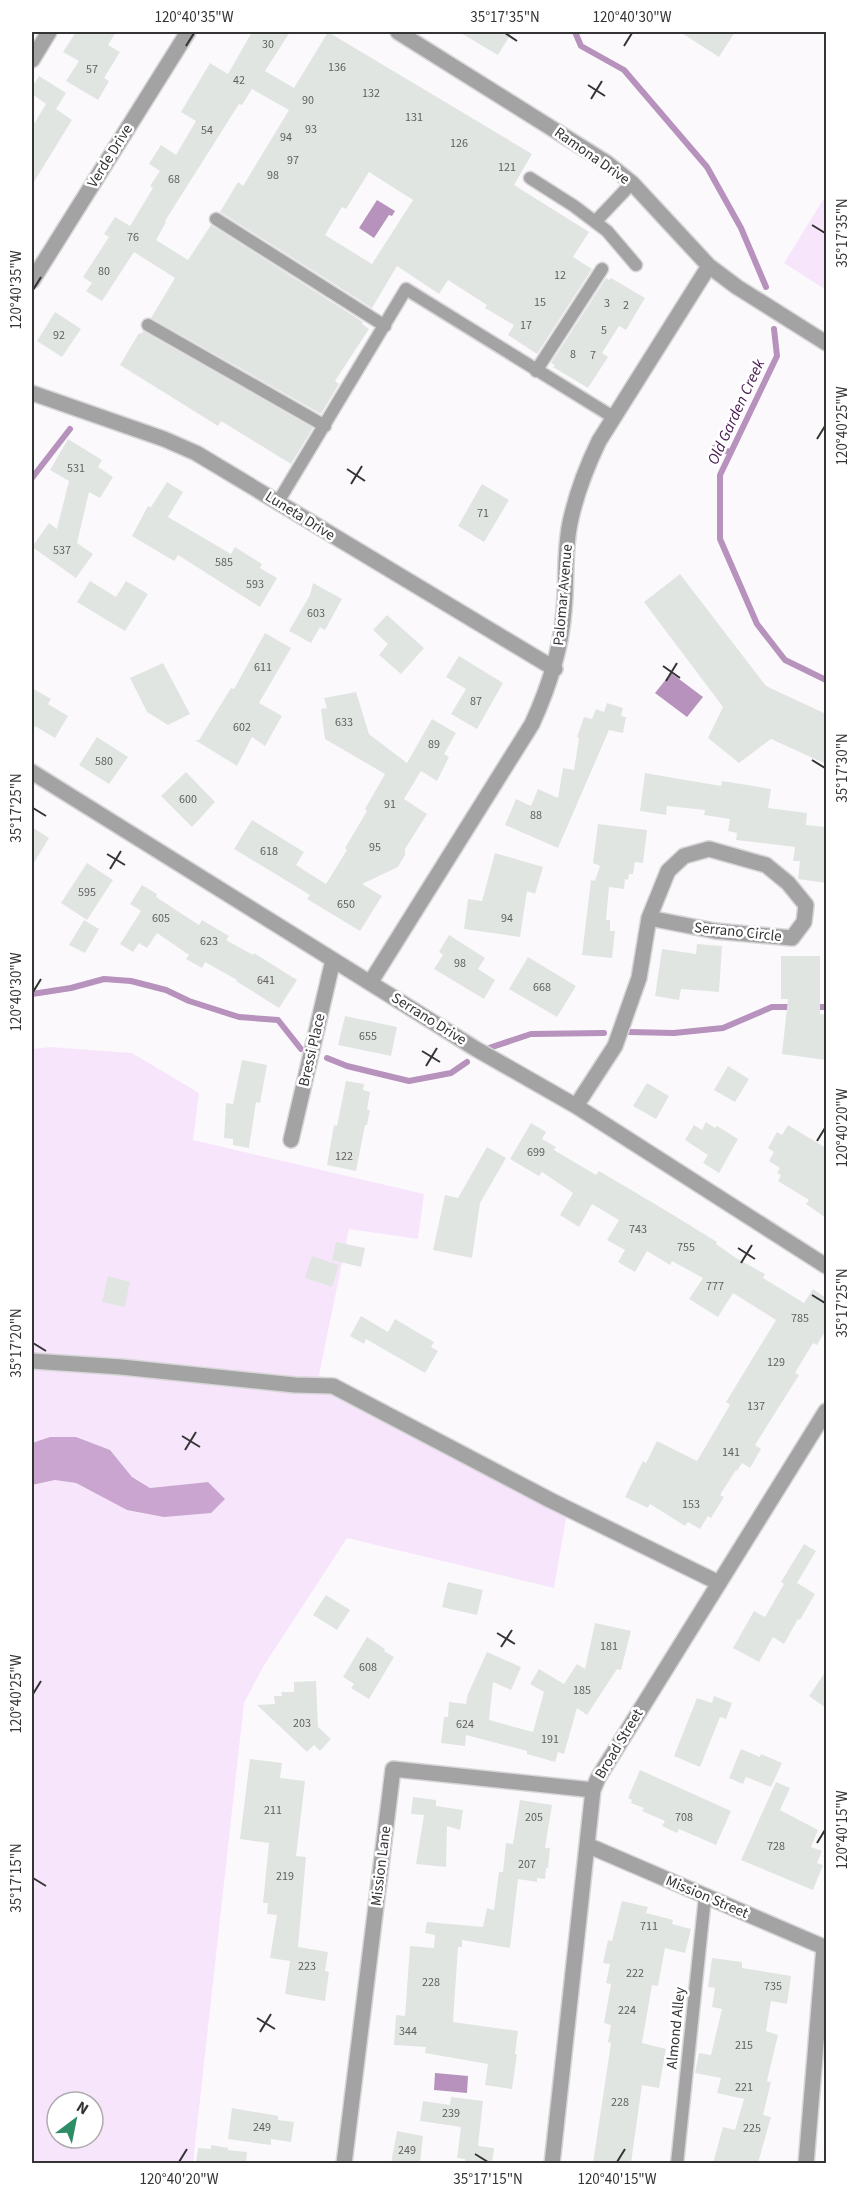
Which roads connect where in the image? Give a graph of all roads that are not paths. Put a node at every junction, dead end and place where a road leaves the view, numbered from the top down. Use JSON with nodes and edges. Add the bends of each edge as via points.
{"nodes":[{"id":1,"x":49,"y":32,"type":"edge"},
{"id":2,"x":188,"y":32,"type":"edge"},
{"id":3,"x":398,"y":32,"type":"edge"},
{"id":4,"x":32,"y":60,"type":"edge"},
{"id":5,"x":530,"y":178,"type":"dead end"},
{"id":6,"x":632,"y":183,"type":"junction"},
{"id":7,"x":216,"y":219,"type":"dead end"},
{"id":8,"x":595,"y":222,"type":"junction"},
{"id":9,"x":636,"y":265,"type":"dead end"},
{"id":10,"x":709,"y":266,"type":"junction"},
{"id":11,"x":602,"y":269,"type":"dead end"},
{"id":12,"x":32,"y":281,"type":"edge"},
{"id":13,"x":148,"y":325,"type":"dead end"},
{"id":14,"x":385,"y":326,"type":"junction"},
{"id":15,"x":826,"y":343,"type":"edge"},
{"id":16,"x":536,"y":371,"type":"junction"},
{"id":17,"x":32,"y":393,"type":"edge"},
{"id":18,"x":614,"y":417,"type":"junction"},
{"id":19,"x":325,"y":426,"type":"junction"},
{"id":20,"x":278,"y":502,"type":"junction"},
{"id":21,"x":555,"y":669,"type":"junction"},
{"id":22,"x":32,"y":772,"type":"edge"},
{"id":23,"x":649,"y":918,"type":"junction"},
{"id":24,"x":333,"y":960,"type":"junction"},
{"id":25,"x":370,"y":982,"type":"junction"},
{"id":26,"x":576,"y":1106,"type":"junction"},
{"id":27,"x":291,"y":1140,"type":"dead end"},
{"id":28,"x":826,"y":1266,"type":"edge"},
{"id":29,"x":32,"y":1361,"type":"edge"},
{"id":30,"x":826,"y":1411,"type":"edge"},
{"id":31,"x":719,"y":1583,"type":"junction"},
{"id":32,"x":593,"y":1790,"type":"junction"},
{"id":33,"x":587,"y":1845,"type":"junction"},
{"id":34,"x":705,"y":1897,"type":"junction"},
{"id":35,"x":825,"y":1947,"type":"edge"},
{"id":36,"x":344,"y":2163,"type":"edge"},
{"id":37,"x":552,"y":2163,"type":"edge"},
{"id":38,"x":676,"y":2163,"type":"edge"},
{"id":39,"x":806,"y":2163,"type":"edge"}],
"edges":[{"from":1,"to":4,"type":"street"},
{"from":2,"to":12,"type":"street","name":"Verde Drive"},
{"from":3,"to":6,"type":"street","name":"Ramona Drive","via":[[607,163]]},
{"from":5,"to":8,"type":"lane"},
{"from":6,"to":8,"type":"lane"},
{"from":6,"to":10,"type":"street","name":"Ramona Drive"},
{"from":7,"to":14,"type":"lane"},
{"from":8,"to":9,"type":"lane"},
{"from":10,"to":15,"type":"street","name":"Ramona Drive"},
{"from":10,"to":18,"type":"street","name":"Palomar Avenue"},
{"from":11,"to":16,"type":"lane"},
{"from":13,"to":19,"type":"lane"},
{"from":14,"to":16,"type":"lane","via":[[406,289]]},
{"from":14,"to":19,"type":"lane"},
{"from":16,"to":18,"type":"lane"},
{"from":17,"to":20,"type":"street","name":"Luneta Drive","via":[[196,453]]},
{"from":18,"to":21,"type":"street","name":"Palomar Avenue","via":[[594,450],[576,496]]},
{"from":19,"to":20,"type":"lane"},
{"from":20,"to":21,"type":"street","name":"Luneta Drive"},
{"from":21,"to":25,"type":"street","name":"Palomar Avenue","via":[[532,724]]},
{"from":22,"to":24,"type":"street","name":"Serrano Drive"},
{"from":23,"to":23,"type":"street","name":"Serrano Circle","via":[[668,871],[684,856],[709,849],[766,865],[806,905],[804,922],[792,938],[715,931]]},
{"from":23,"to":26,"type":"street","name":"Serrano Circle","via":[[639,978],[615,1046]]},
{"from":24,"to":25,"type":"street","name":"Serrano Drive"},
{"from":24,"to":27,"type":"street","name":"Bressi Place"},
{"from":25,"to":26,"type":"street","name":"Serrano Drive"},
{"from":26,"to":28,"type":"street","name":"Serrano Drive"},
{"from":29,"to":31,"type":"street","via":[[333,1386]]},
{"from":30,"to":31,"type":"street","name":"Broad Street"},
{"from":31,"to":32,"type":"street","name":"Broad Street"},
{"from":32,"to":33,"type":"street","name":"Broad Street"},
{"from":32,"to":36,"type":"street","name":"Mission Lane","via":[[393,1768]]},
{"from":33,"to":34,"type":"street","name":"Mission Street"},
{"from":33,"to":37,"type":"street","name":"Broad Street"},
{"from":34,"to":35,"type":"street","name":"Mission Street"},
{"from":34,"to":38,"type":"lane","name":"Almond Alley"},
{"from":35,"to":39,"type":"street"}]}
